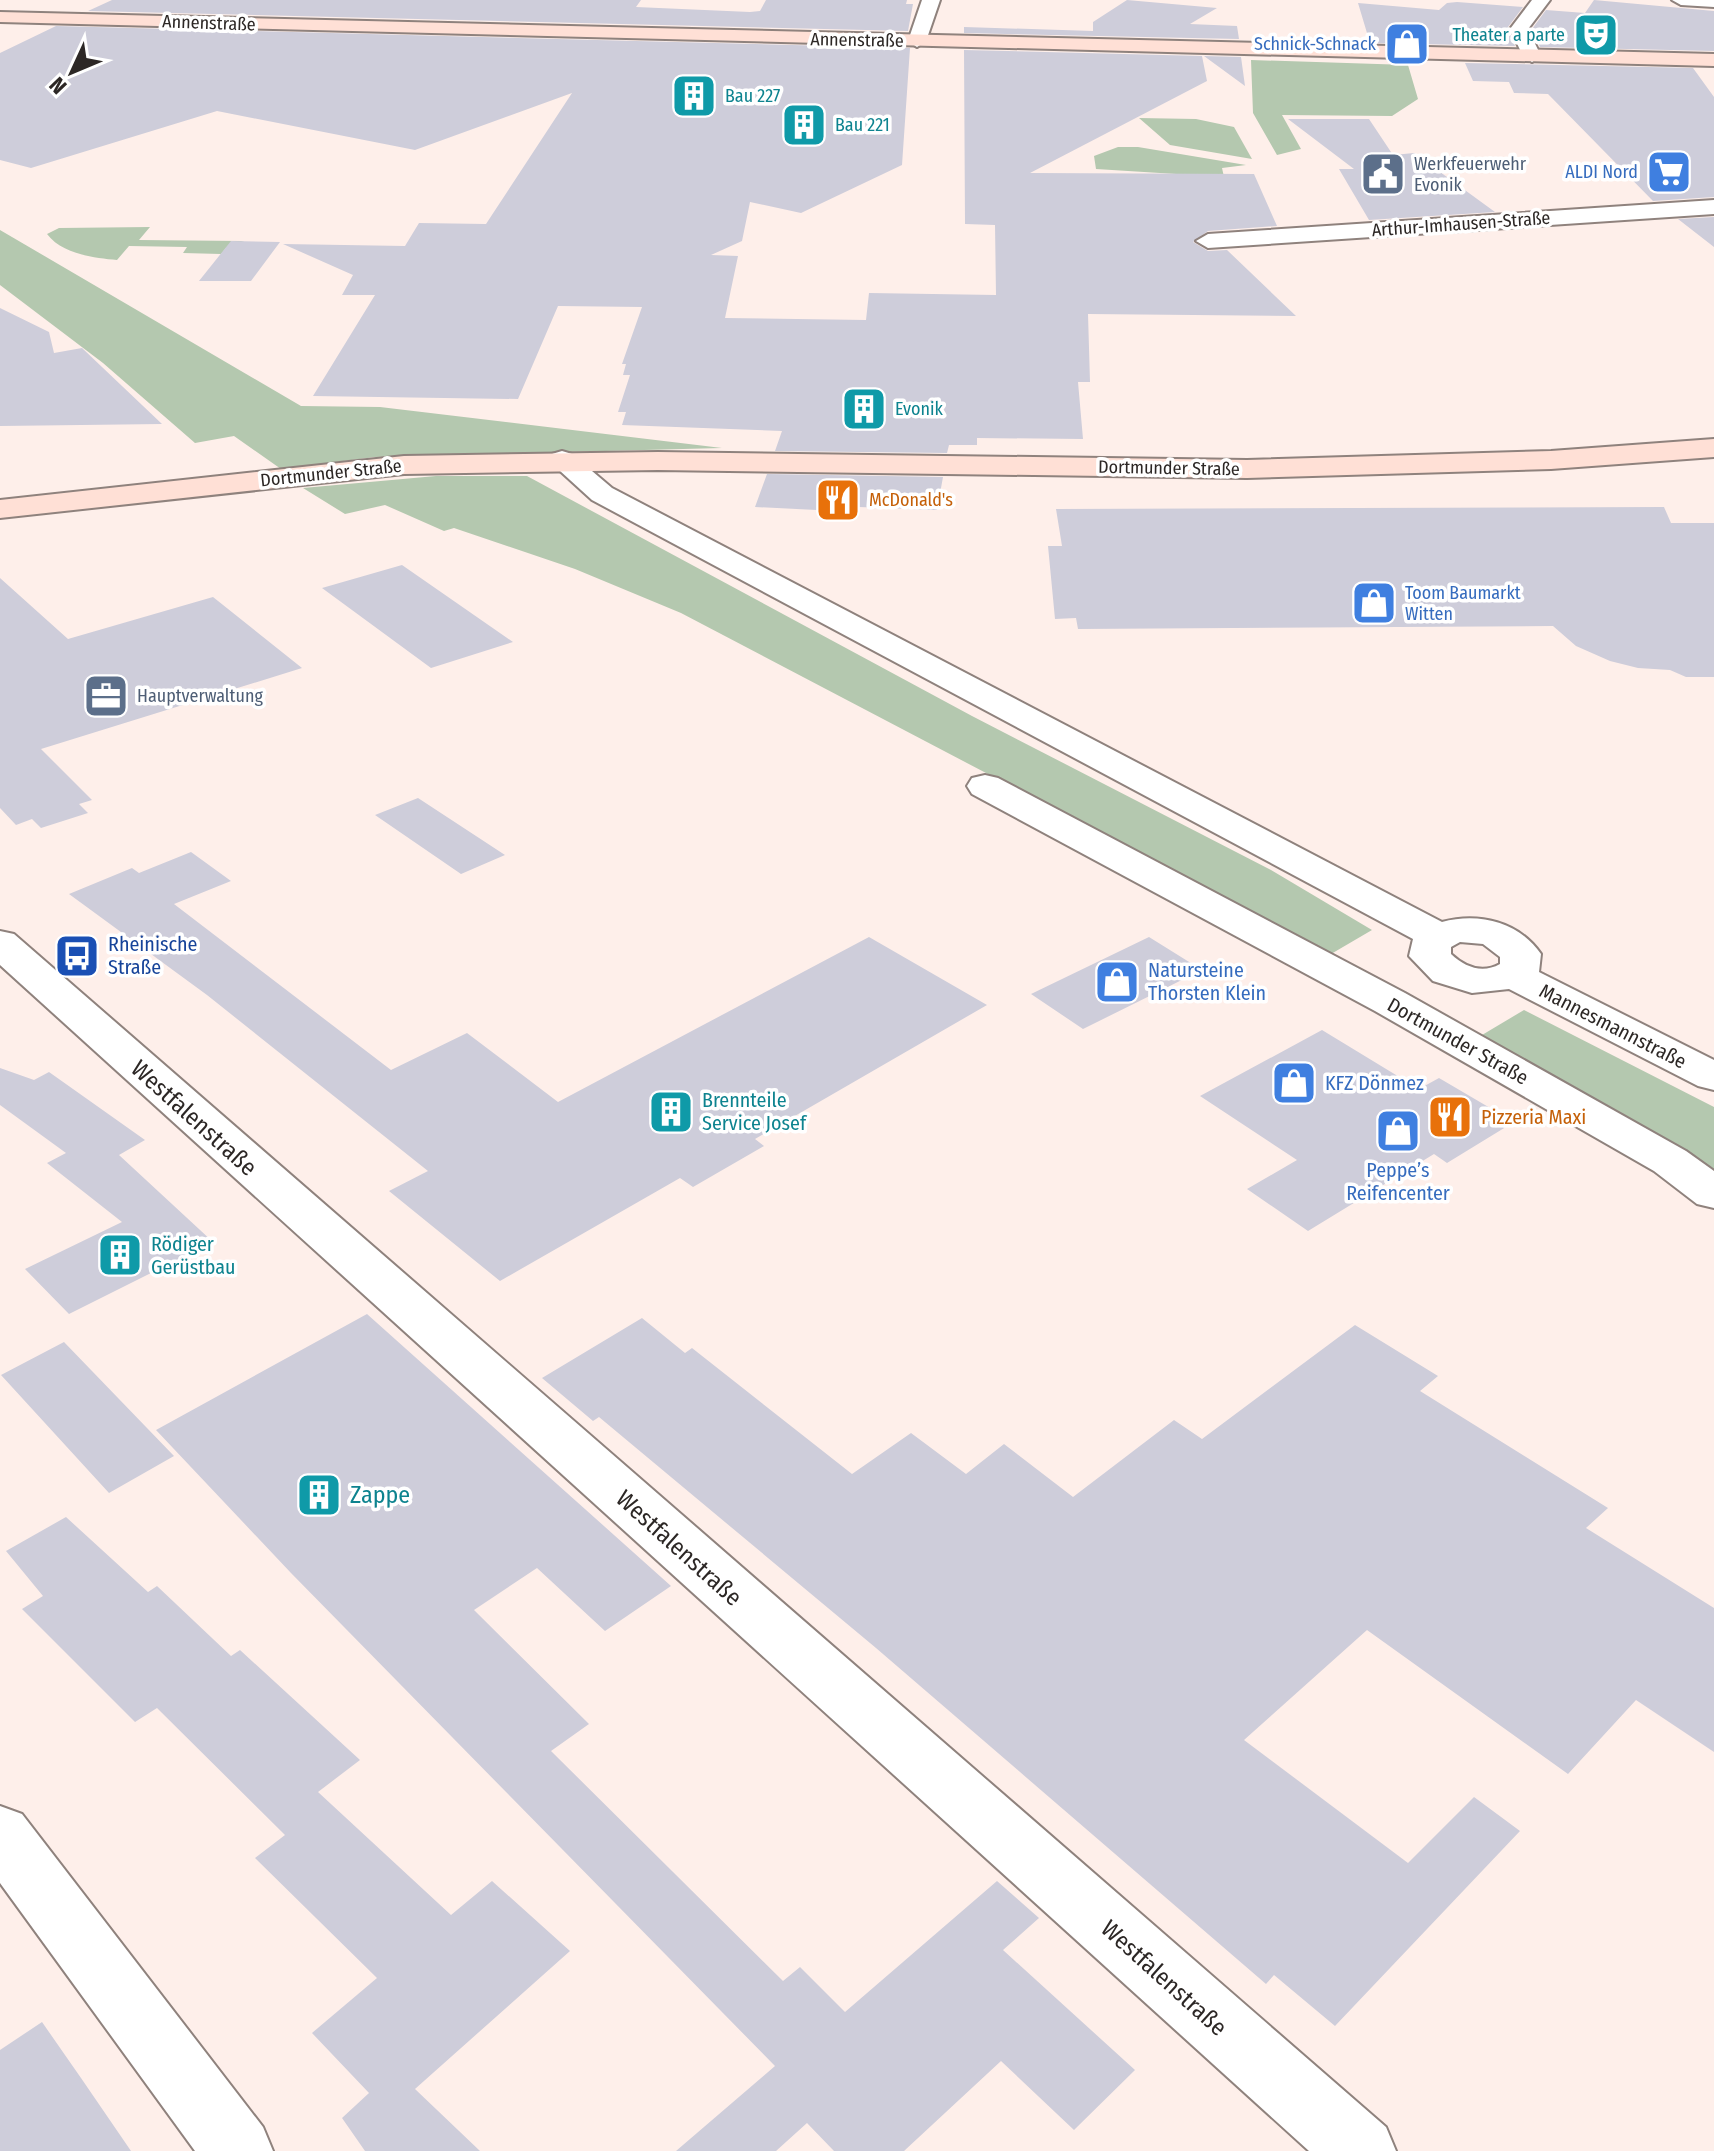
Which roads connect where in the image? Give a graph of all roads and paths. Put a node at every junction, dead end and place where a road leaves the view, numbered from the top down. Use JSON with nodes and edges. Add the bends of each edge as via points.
{"nodes":[{"id":1,"x":931,"y":0,"type":"edge"},
{"id":2,"x":1541,"y":0,"type":"edge"},
{"id":3,"x":1681,"y":0,"type":"edge"},
{"id":4,"x":1714,"y":2,"type":"edge"},
{"id":5,"x":0,"y":17,"type":"edge"},
{"id":6,"x":917,"y":41,"type":"junction"},
{"id":7,"x":1532,"y":56,"type":"junction"},
{"id":8,"x":1714,"y":60,"type":"edge"},
{"id":9,"x":1714,"y":207,"type":"edge"},
{"id":10,"x":1208,"y":241,"type":"dead end"},
{"id":11,"x":1714,"y":448,"type":"edge"},
{"id":12,"x":562,"y":460,"type":"junction"},
{"id":13,"x":624,"y":460,"type":"junction"},
{"id":14,"x":102,"y":500,"type":"junction"},
{"id":15,"x":0,"y":509,"type":"edge"},
{"id":16,"x":630,"y":509,"type":"junction"},
{"id":17,"x":0,"y":525,"type":"edge"},
{"id":18,"x":985,"y":786,"type":"dead end"},
{"id":19,"x":0,"y":943,"type":"edge"},
{"id":20,"x":1441,"y":953,"type":"junction"},
{"id":21,"x":1390,"y":1002,"type":"junction"},
{"id":22,"x":1714,"y":1077,"type":"edge"},
{"id":23,"x":1714,"y":1193,"type":"edge"},
{"id":24,"x":0,"y":1833,"type":"edge"},
{"id":25,"x":238,"y":2151,"type":"edge"},
{"id":26,"x":1361,"y":2151,"type":"edge"}],
"edges":[{"from":1,"to":6,"type":"street"},
{"from":2,"to":7,"type":"street","via":[[1519,29]]},
{"from":3,"to":4,"type":"street"},
{"from":5,"to":6,"type":"street","name":"Annenstraße"},
{"from":6,"to":7,"type":"street","name":"Annenstraße"},
{"from":7,"to":8,"type":"street","name":"Annenstraße"},
{"from":9,"to":10,"type":"street","name":"Arthur-Imhausen-Straße"},
{"from":11,"to":13,"type":"street","name":"Dortmunder Straße","via":[[1551,460],[1247,469]]},
{"from":12,"to":13,"type":"street","name":"Dortmunder Straße"},
{"from":12,"to":14,"type":"street","name":"Dortmunder Straße","via":[[361,467]]},
{"from":12,"to":16,"type":"street","via":[[602,494]]},
{"from":13,"to":16,"type":"street","via":[[631,481]]},
{"from":14,"to":15,"type":"street","name":"Dortmunder Straße"},
{"from":14,"to":17,"type":"street","name":"Dortmunder Straße"},
{"from":16,"to":20,"type":"street"},
{"from":18,"to":21,"type":"street","name":"Dortmunder Straße"},
{"from":19,"to":26,"type":"street","name":"Westfalenstraße"},
{"from":20,"to":21,"type":"street"},
{"from":20,"to":22,"type":"street","name":"Mannesmannstraße","via":[[1480,981],[1513,975]]},
{"from":21,"to":23,"type":"street","name":"Dortmunder Straße","via":[[1670,1161]]},
{"from":24,"to":25,"type":"street"}]}
